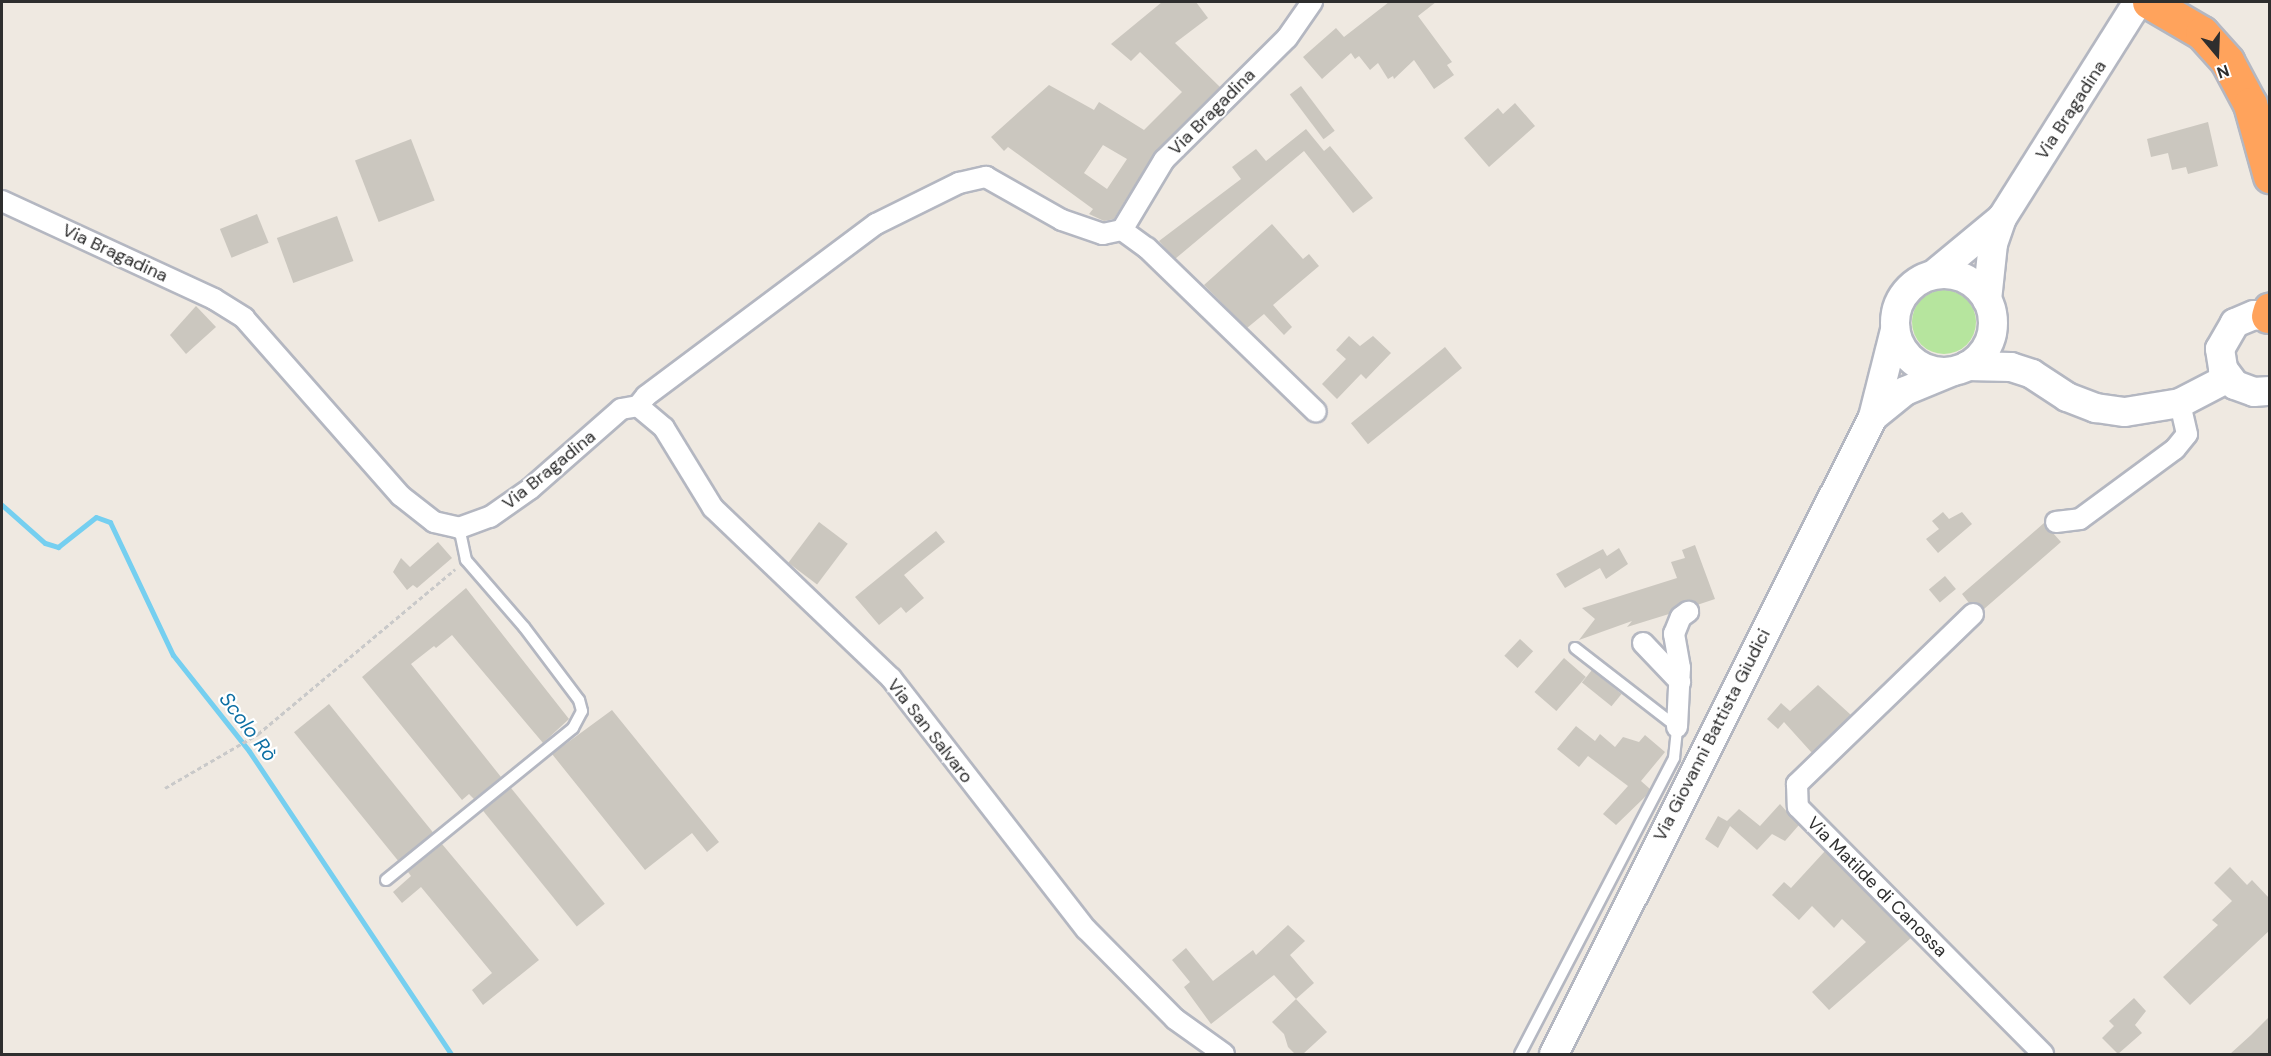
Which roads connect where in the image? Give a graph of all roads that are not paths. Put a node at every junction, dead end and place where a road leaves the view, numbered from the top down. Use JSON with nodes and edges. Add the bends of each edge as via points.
{"nodes":[{"id":1,"x":1312,"y":2,"type":"edge"},
{"id":2,"x":2138,"y":2,"type":"edge"},
{"id":3,"x":2149,"y":2,"type":"edge"},
{"id":4,"x":2270,"y":176,"type":"edge"},
{"id":5,"x":2,"y":201,"type":"edge"},
{"id":6,"x":2002,"y":218,"type":"junction"},
{"id":7,"x":1122,"y":230,"type":"junction"},
{"id":8,"x":1933,"y":275,"type":"junction"},
{"id":9,"x":1990,"y":310,"type":"junction"},
{"id":10,"x":2269,"y":314,"type":"edge"},
{"id":11,"x":1895,"y":330,"type":"junction"},
{"id":12,"x":1959,"y":369,"type":"junction"},
{"id":13,"x":2032,"y":374,"type":"junction"},
{"id":14,"x":2228,"y":378,"type":"junction"},
{"id":15,"x":2270,"y":391,"type":"edge"},
{"id":16,"x":2180,"y":403,"type":"junction"},
{"id":17,"x":639,"y":406,"type":"junction"},
{"id":18,"x":1316,"y":412,"type":"dead end"},
{"id":19,"x":1873,"y":417,"type":"junction"},
{"id":20,"x":2056,"y":522,"type":"dead end"},
{"id":21,"x":459,"y":528,"type":"junction"},
{"id":22,"x":1689,"y":612,"type":"dead end"},
{"id":23,"x":1973,"y":614,"type":"dead end"},
{"id":24,"x":1643,"y":643,"type":"dead end"},
{"id":25,"x":1575,"y":648,"type":"dead end"},
{"id":26,"x":1680,"y":682,"type":"junction"},
{"id":27,"x":1677,"y":727,"type":"junction"},
{"id":28,"x":386,"y":879,"type":"dead end"},
{"id":29,"x":1224,"y":1054,"type":"edge"},
{"id":30,"x":1520,"y":1054,"type":"edge"},
{"id":31,"x":1554,"y":1054,"type":"edge"},
{"id":32,"x":2043,"y":1054,"type":"edge"}],
"edges":[{"from":1,"to":7,"type":"street","name":"Via Bragadina","via":[[1287,38],[1164,160]]},
{"from":2,"to":6,"type":"main road","name":"Via Bragadina"},
{"from":3,"to":4,"type":"highway","via":[[2202,33],[2227,61],[2250,104]]},
{"from":5,"to":21,"type":"street","name":"Via Bragadina","via":[[214,299],[244,318],[401,496],[434,522]]},
{"from":6,"to":8,"type":"main road","name":"Via Bragadina"},
{"from":6,"to":9,"type":"main road","name":"Via Bragadina","via":[[1993,244]]},
{"from":7,"to":17,"type":"street","name":"Via Bragadina","via":[[1103,234],[1062,220],[986,177],[958,183],[876,224],[646,396]]},
{"from":7,"to":18,"type":"street","via":[[1147,248]]},
{"from":8,"to":9,"type":"main road","via":[[1964,279]]},
{"from":8,"to":11,"type":"main road","via":[[1916,282],[1903,295]]},
{"from":9,"to":12,"type":"main road","via":[[1987,347]]},
{"from":9,"to":13,"type":"main road"},
{"from":10,"to":14,"type":"main road","via":[[2244,318],[2228,330],[2220,359]]},
{"from":11,"to":12,"type":"main road","via":[[1899,345],[1921,367]]},
{"from":11,"to":19,"type":"main road","name":"Via Giovanni Battista Giudici"},
{"from":12,"to":13,"type":"main road","via":[[2011,367]]},
{"from":12,"to":19,"type":"main road","name":"Via Giovanni Battista Giudici","via":[[1905,391]]},
{"from":13,"to":16,"type":"main road","via":[[2067,397],[2096,408],[2125,412]]},
{"from":14,"to":15,"type":"main road","via":[[2244,390]]},
{"from":14,"to":16,"type":"main road"},
{"from":16,"to":20,"type":"street","via":[[2187,434],[2175,449],[2080,519]]},
{"from":17,"to":21,"type":"street","name":"Via Bragadina","via":[[621,409],[530,489],[490,517]]},
{"from":17,"to":29,"type":"street","name":"Via San Salvaro","via":[[664,428],[713,508],[891,678],[1086,929],[1175,1019]]},
{"from":19,"to":31,"type":"main road","name":"Via Giovanni Battista Giudici"},
{"from":21,"to":28,"type":"lane","via":[[466,560],[524,627],[579,699],[582,711],[573,728]]},
{"from":22,"to":26,"type":"street","via":[[1681,617],[1674,634]]},
{"from":23,"to":32,"type":"street","name":"Via Matilde di Canossa","via":[[1797,784],[1798,807]]},
{"from":24,"to":26,"type":"street"},
{"from":25,"to":27,"type":"lane"},
{"from":26,"to":27,"type":"street"},
{"from":27,"to":30,"type":"lane","via":[[1674,758]]}]}
